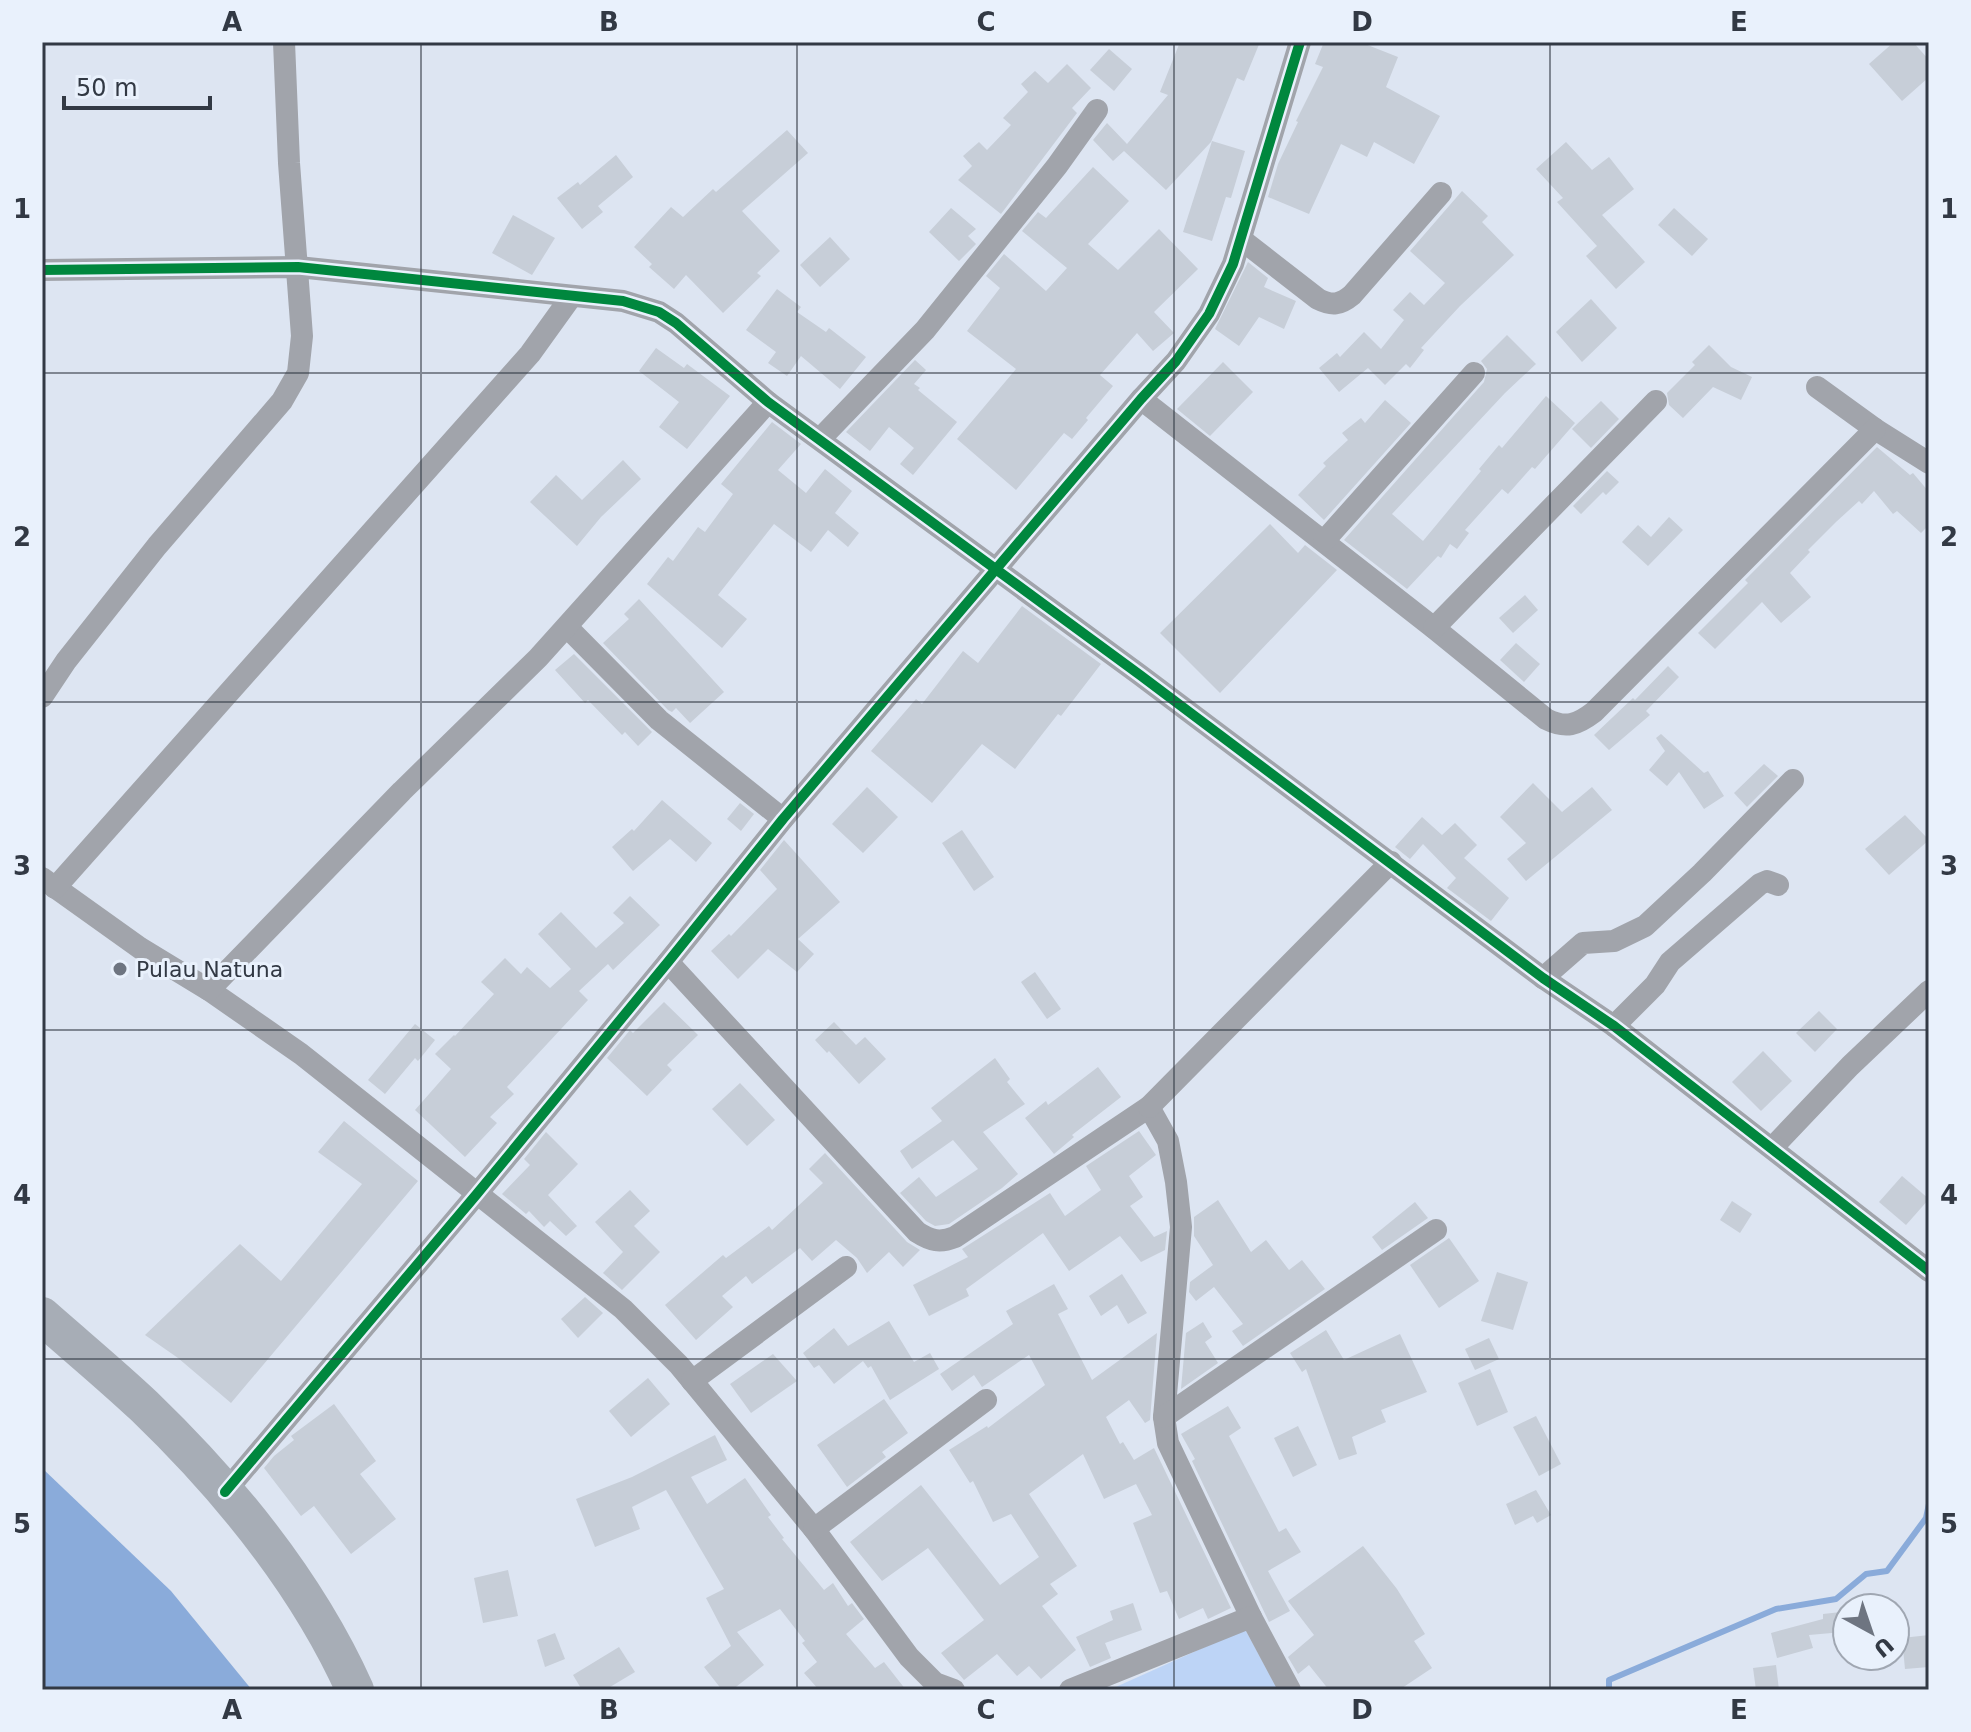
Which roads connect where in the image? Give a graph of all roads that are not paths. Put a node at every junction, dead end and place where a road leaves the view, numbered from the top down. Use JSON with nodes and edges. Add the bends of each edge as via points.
{"nodes":[{"id":1,"x":284,"y":42,"type":"edge"},
{"id":2,"x":1300,"y":42,"type":"edge"},
{"id":3,"x":1097,"y":110,"type":"dead end"},
{"id":4,"x":1441,"y":193,"type":"dead end"},
{"id":5,"x":1242,"y":240,"type":"junction"},
{"id":6,"x":298,"y":267,"type":"junction"},
{"id":7,"x":42,"y":270,"type":"edge"},
{"id":8,"x":571,"y":297,"type":"junction"},
{"id":9,"x":1474,"y":373,"type":"dead end"},
{"id":10,"x":1817,"y":387,"type":"dead end"},
{"id":11,"x":1141,"y":399,"type":"junction"},
{"id":12,"x":1656,"y":401,"type":"dead end"},
{"id":13,"x":768,"y":402,"type":"junction"},
{"id":14,"x":1875,"y":429,"type":"junction"},
{"id":15,"x":820,"y":439,"type":"junction"},
{"id":16,"x":1929,"y":463,"type":"edge"},
{"id":17,"x":1324,"y":541,"type":"junction"},
{"id":18,"x":997,"y":570,"type":"junction"},
{"id":19,"x":567,"y":627,"type":"junction"},
{"id":20,"x":1434,"y":628,"type":"junction"},
{"id":21,"x":42,"y":697,"type":"edge"},
{"id":22,"x":1793,"y":780,"type":"dead end"},
{"id":23,"x":783,"y":819,"type":"junction"},
{"id":24,"x":1391,"y":862,"type":"junction"},
{"id":25,"x":49,"y":883,"type":"edge"},
{"id":26,"x":1778,"y":885,"type":"dead end"},
{"id":27,"x":668,"y":962,"type":"junction"},
{"id":28,"x":1543,"y":978,"type":"junction"},
{"id":29,"x":209,"y":990,"type":"junction"},
{"id":30,"x":1929,"y":991,"type":"edge"},
{"id":31,"x":1614,"y":1026,"type":"junction"},
{"id":32,"x":1149,"y":1107,"type":"junction"},
{"id":33,"x":1773,"y":1147,"type":"junction"},
{"id":34,"x":476,"y":1195,"type":"junction"},
{"id":35,"x":1436,"y":1230,"type":"dead end"},
{"id":36,"x":846,"y":1267,"type":"dead end"},
{"id":37,"x":1929,"y":1271,"type":"edge"},
{"id":38,"x":42,"y":1316,"type":"edge"},
{"id":39,"x":692,"y":1381,"type":"junction"},
{"id":40,"x":986,"y":1400,"type":"dead end"},
{"id":41,"x":1164,"y":1417,"type":"junction"},
{"id":42,"x":225,"y":1492,"type":"junction"},
{"id":43,"x":814,"y":1529,"type":"junction"},
{"id":44,"x":1251,"y":1617,"type":"junction"},
{"id":45,"x":938,"y":1688,"type":"edge"},
{"id":46,"x":355,"y":1690,"type":"edge"},
{"id":47,"x":1070,"y":1690,"type":"edge"},
{"id":48,"x":1290,"y":1690,"type":"edge"}],
"edges":[{"from":1,"to":6,"type":"street"},
{"from":2,"to":5,"type":"street"},
{"from":3,"to":15,"type":"street","via":[[925,330]]},
{"from":4,"to":5,"type":"street","via":[[1352,295],[1336,304],[1318,299]]},
{"from":5,"to":11,"type":"street","via":[[1209,314]]},
{"from":6,"to":7,"type":"street"},
{"from":6,"to":8,"type":"street"},
{"from":6,"to":21,"type":"street","via":[[301,360],[293,385],[148,558]]},
{"from":8,"to":13,"type":"street","via":[[623,301],[659,312]]},
{"from":8,"to":25,"type":"street","via":[[530,354]]},
{"from":9,"to":17,"type":"street"},
{"from":10,"to":14,"type":"street"},
{"from":11,"to":17,"type":"street"},
{"from":11,"to":18,"type":"street"},
{"from":12,"to":20,"type":"street"},
{"from":13,"to":15,"type":"street"},
{"from":13,"to":19,"type":"street"},
{"from":14,"to":16,"type":"street"},
{"from":14,"to":20,"type":"street","via":[[1581,722],[1557,725],[1546,719]]},
{"from":15,"to":18,"type":"street"},
{"from":17,"to":20,"type":"street"},
{"from":18,"to":23,"type":"street"},
{"from":18,"to":24,"type":"street"},
{"from":19,"to":23,"type":"street","via":[[659,720]]},
{"from":19,"to":29,"type":"street"},
{"from":22,"to":28,"type":"street","via":[[1645,926],[1614,941],[1583,943]]},
{"from":23,"to":27,"type":"street"},
{"from":24,"to":28,"type":"street"},
{"from":24,"to":32,"type":"street"},
{"from":25,"to":29,"type":"street"},
{"from":26,"to":31,"type":"street","via":[[1760,884],[1685,948]]},
{"from":27,"to":32,"type":"street","via":[[928,1240],[955,1237]]},
{"from":27,"to":34,"type":"street"},
{"from":28,"to":31,"type":"street"},
{"from":29,"to":34,"type":"street","via":[[301,1054]]},
{"from":30,"to":33,"type":"street"},
{"from":31,"to":33,"type":"street"},
{"from":32,"to":41,"type":"street","via":[[1168,1141],[1181,1227]]},
{"from":33,"to":37,"type":"street"},
{"from":34,"to":39,"type":"street","via":[[623,1309]]},
{"from":34,"to":42,"type":"street"},
{"from":35,"to":41,"type":"street"},
{"from":36,"to":39,"type":"street"},
{"from":38,"to":42,"type":"highway","via":[[144,1406]]},
{"from":39,"to":43,"type":"street"},
{"from":40,"to":43,"type":"street"},
{"from":41,"to":44,"type":"street","via":[[1174,1460]]},
{"from":42,"to":46,"type":"highway","via":[[309,1602]]},
{"from":43,"to":45,"type":"street"},
{"from":44,"to":47,"type":"street"},
{"from":44,"to":48,"type":"street"}]}
